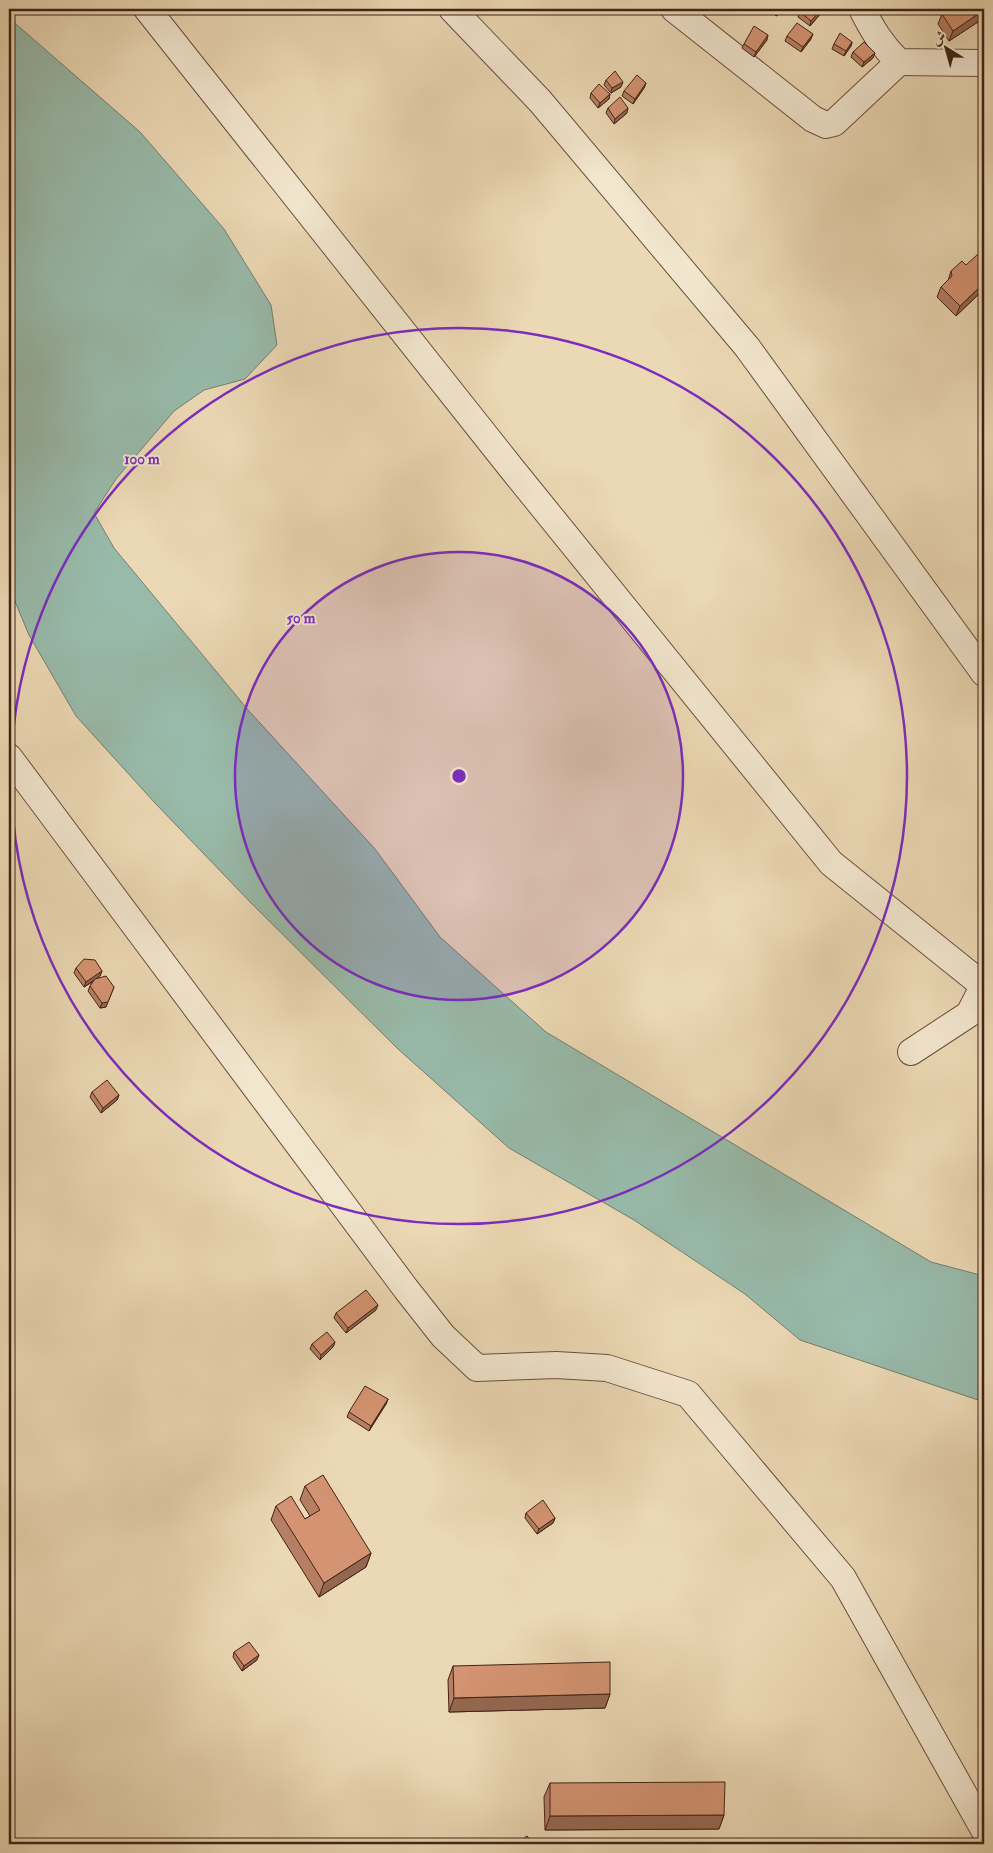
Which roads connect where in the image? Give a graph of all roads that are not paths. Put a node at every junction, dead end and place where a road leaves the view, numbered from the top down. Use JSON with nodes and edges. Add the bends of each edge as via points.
{"nodes":[{"id":1,"x":147,"y":9,"type":"edge"},
{"id":2,"x":452,"y":9,"type":"edge"},
{"id":3,"x":674,"y":9,"type":"edge"},
{"id":4,"x":862,"y":9,"type":"edge"},
{"id":5,"x":899,"y":62,"type":"junction"},
{"id":6,"x":983,"y":63,"type":"edge"},
{"id":7,"x":984,"y":673,"type":"edge"},
{"id":8,"x":9,"y":757,"type":"edge"},
{"id":9,"x":984,"y":986,"type":"edge"},
{"id":10,"x":911,"y":1052,"type":"dead end"},
{"id":11,"x":984,"y":1830,"type":"edge"}],
"edges":[{"from":1,"to":9,"type":"street","via":[[506,462],[831,863]]},
{"from":2,"to":7,"type":"street","via":[[540,101],[747,347]]},
{"from":3,"to":5,"type":"street","via":[[813,119],[826,125],[834,123]]},
{"from":4,"to":5,"type":"street","via":[[886,49]]},
{"from":5,"to":6,"type":"street"},
{"from":8,"to":11,"type":"street","via":[[406,1289],[443,1336],[477,1368],[556,1365],[607,1368],[688,1394],[843,1578]]},
{"from":9,"to":10,"type":"street","via":[[969,1014]]}]}
